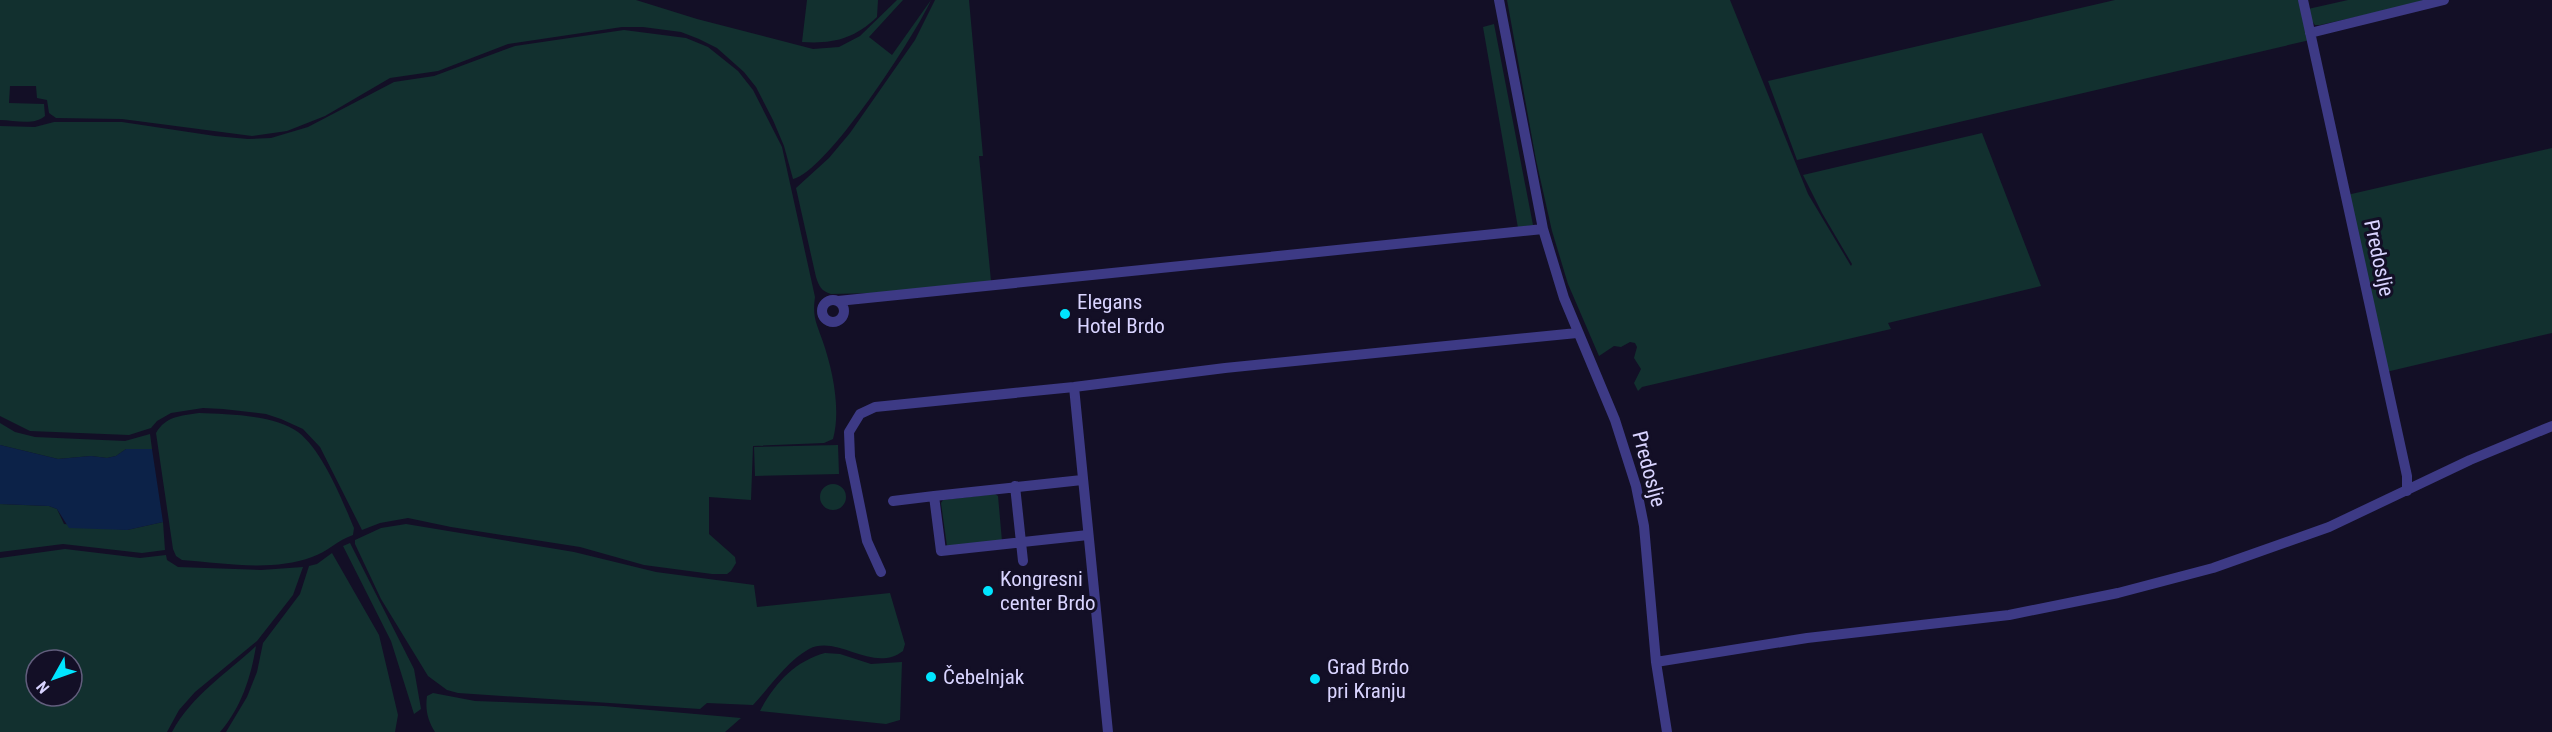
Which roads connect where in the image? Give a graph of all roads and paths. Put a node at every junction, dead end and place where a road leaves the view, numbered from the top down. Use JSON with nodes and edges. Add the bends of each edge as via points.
{"nodes":[{"id":1,"x":1499,"y":0,"type":"edge"},
{"id":2,"x":2303,"y":0,"type":"edge"},
{"id":3,"x":2444,"y":0,"type":"edge"},
{"id":4,"x":2310,"y":33,"type":"junction"},
{"id":5,"x":1543,"y":229,"type":"junction"},
{"id":6,"x":841,"y":306,"type":"dead end"},
{"id":7,"x":1577,"y":333,"type":"junction"},
{"id":8,"x":1074,"y":387,"type":"junction"},
{"id":9,"x":2552,"y":426,"type":"edge"},
{"id":10,"x":1082,"y":480,"type":"junction"},
{"id":11,"x":1015,"y":486,"type":"junction"},
{"id":12,"x":2407,"y":491,"type":"junction"},
{"id":13,"x":934,"y":496,"type":"junction"},
{"id":14,"x":893,"y":501,"type":"dead end"},
{"id":15,"x":1088,"y":536,"type":"junction"},
{"id":16,"x":1020,"y":542,"type":"junction"},
{"id":17,"x":1023,"y":561,"type":"dead end"},
{"id":18,"x":881,"y":572,"type":"dead end"},
{"id":19,"x":1656,"y":662,"type":"junction"},
{"id":20,"x":1108,"y":732,"type":"edge"},
{"id":21,"x":1668,"y":732,"type":"edge"}],
"edges":[{"from":1,"to":5,"type":"street","name":"Predoslje"},
{"from":2,"to":4,"type":"street","name":"Predoslje"},
{"from":3,"to":4,"type":"street"},
{"from":4,"to":12,"type":"street","name":"Predoslje","via":[[2407,476]]},
{"from":5,"to":6,"type":"street","via":[[866,298]]},
{"from":5,"to":7,"type":"street","name":"Predoslje"},
{"from":7,"to":8,"type":"street"},
{"from":7,"to":19,"type":"street","name":"Predoslje","via":[[1615,420],[1636,486],[1644,526]]},
{"from":8,"to":10,"type":"street"},
{"from":8,"to":18,"type":"street","via":[[875,407],[860,414],[849,432],[850,457],[867,541]]},
{"from":9,"to":12,"type":"street"},
{"from":10,"to":11,"type":"street"},
{"from":10,"to":15,"type":"street"},
{"from":11,"to":13,"type":"street"},
{"from":11,"to":16,"type":"street"},
{"from":12,"to":19,"type":"street","via":[[2257,554],[2085,601],[2009,615],[1817,637]]},
{"from":13,"to":14,"type":"street"},
{"from":13,"to":16,"type":"street","via":[[941,551]]},
{"from":15,"to":16,"type":"street"},
{"from":15,"to":20,"type":"street"},
{"from":16,"to":17,"type":"street"},
{"from":19,"to":21,"type":"street","name":"Predoslje"}]}
